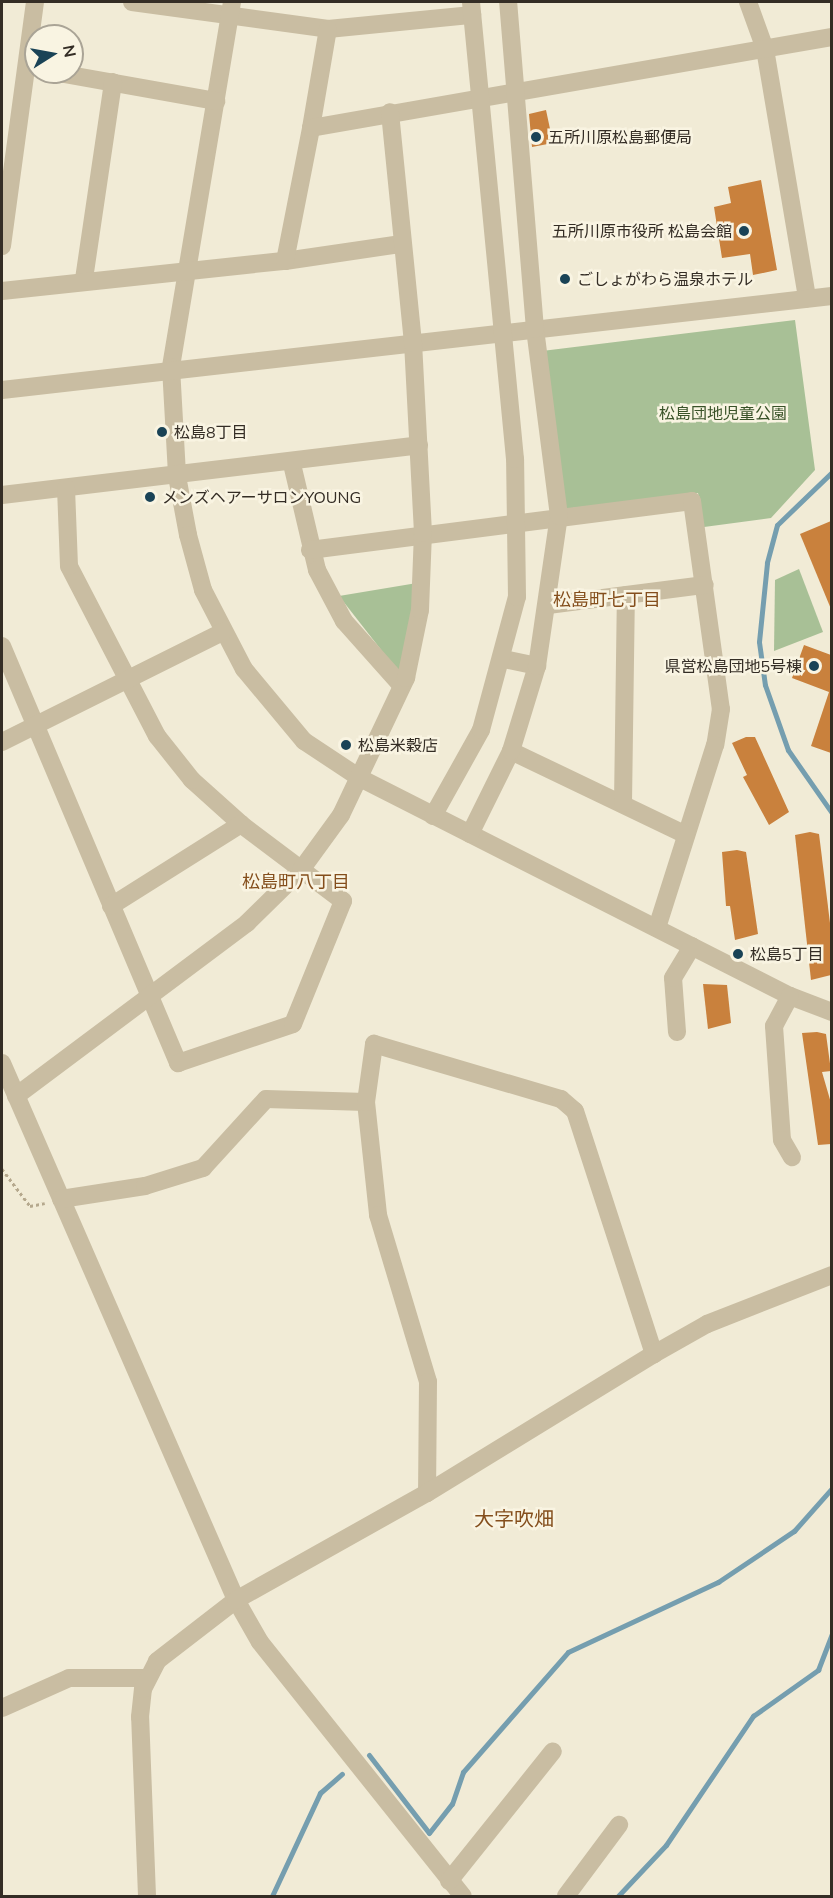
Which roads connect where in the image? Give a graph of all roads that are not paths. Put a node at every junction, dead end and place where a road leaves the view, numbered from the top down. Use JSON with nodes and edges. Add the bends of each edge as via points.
{"nodes":[{"id":1,"x":35,"y":2,"type":"edge"},
{"id":2,"x":132,"y":2,"type":"edge"},
{"id":3,"x":508,"y":2,"type":"edge"},
{"id":4,"x":748,"y":2,"type":"edge"},
{"id":5,"x":472,"y":8,"type":"edge"},
{"id":6,"x":231,"y":9,"type":"edge"},
{"id":7,"x":34,"y":24,"type":"edge"},
{"id":8,"x":328,"y":29,"type":"junction"},
{"id":9,"x":831,"y":38,"type":"edge"},
{"id":10,"x":765,"y":49,"type":"junction"},
{"id":11,"x":84,"y":77,"type":"edge"},
{"id":12,"x":113,"y":82,"type":"junction"},
{"id":13,"x":28,"y":84,"type":"edge"},
{"id":14,"x":518,"y":93,"type":"junction"},
{"id":15,"x":480,"y":99,"type":"junction"},
{"id":16,"x":216,"y":101,"type":"junction"},
{"id":17,"x":390,"y":112,"type":"junction"},
{"id":18,"x":310,"y":128,"type":"junction"},
{"id":19,"x":400,"y":244,"type":"junction"},
{"id":20,"x":2,"y":246,"type":"edge"},
{"id":21,"x":285,"y":261,"type":"junction"},
{"id":22,"x":188,"y":271,"type":"junction"},
{"id":23,"x":84,"y":279,"type":"junction"},
{"id":24,"x":2,"y":291,"type":"edge"},
{"id":25,"x":831,"y":296,"type":"edge"},
{"id":26,"x":807,"y":298,"type":"junction"},
{"id":27,"x":535,"y":329,"type":"junction"},
{"id":28,"x":501,"y":335,"type":"junction"},
{"id":29,"x":413,"y":343,"type":"junction"},
{"id":30,"x":171,"y":367,"type":"junction"},
{"id":31,"x":2,"y":390,"type":"edge"},
{"id":32,"x":419,"y":445,"type":"junction"},
{"id":33,"x":292,"y":464,"type":"junction"},
{"id":34,"x":177,"y":476,"type":"junction"},
{"id":35,"x":66,"y":488,"type":"junction"},
{"id":36,"x":2,"y":495,"type":"edge"},
{"id":37,"x":559,"y":516,"type":"junction"},
{"id":38,"x":519,"y":522,"type":"junction"},
{"id":39,"x":423,"y":533,"type":"junction"},
{"id":40,"x":310,"y":550,"type":"junction"},
{"id":41,"x":705,"y":585,"type":"junction"},
{"id":42,"x":626,"y":595,"type":"junction"},
{"id":43,"x":548,"y":605,"type":"junction"},
{"id":44,"x":224,"y":632,"type":"junction"},
{"id":45,"x":2,"y":646,"type":"edge"},
{"id":46,"x":504,"y":659,"type":"junction"},
{"id":47,"x":537,"y":666,"type":"junction"},
{"id":48,"x":125,"y":679,"type":"junction"},
{"id":49,"x":401,"y":685,"type":"junction"},
{"id":50,"x":35,"y":722,"type":"junction"},
{"id":51,"x":2,"y":742,"type":"edge"},
{"id":52,"x":511,"y":751,"type":"junction"},
{"id":53,"x":360,"y":778,"type":"junction"},
{"id":54,"x":623,"y":803,"type":"junction"},
{"id":55,"x":433,"y":816,"type":"junction"},
{"id":56,"x":241,"y":824,"type":"junction"},
{"id":57,"x":470,"y":834,"type":"junction"},
{"id":58,"x":686,"y":835,"type":"junction"},
{"id":59,"x":301,"y":870,"type":"junction"},
{"id":60,"x":111,"y":906,"type":"junction"},
{"id":61,"x":657,"y":928,"type":"junction"},
{"id":62,"x":692,"y":946,"type":"junction"},
{"id":63,"x":151,"y":994,"type":"junction"},
{"id":64,"x":790,"y":996,"type":"junction"},
{"id":65,"x":831,"y":1012,"type":"edge"},
{"id":66,"x":677,"y":1032,"type":"dead end"},
{"id":67,"x":2,"y":1063,"type":"edge"},
{"id":68,"x":16,"y":1096,"type":"junction"},
{"id":69,"x":366,"y":1102,"type":"junction"},
{"id":70,"x":792,"y":1157,"type":"dead end"},
{"id":71,"x":61,"y":1199,"type":"junction"},
{"id":72,"x":831,"y":1275,"type":"edge"},
{"id":73,"x":654,"y":1354,"type":"junction"},
{"id":74,"x":427,"y":1493,"type":"junction"},
{"id":75,"x":236,"y":1600,"type":"junction"},
{"id":76,"x":147,"y":1678,"type":"junction"},
{"id":77,"x":2,"y":1708,"type":"edge"},
{"id":78,"x":553,"y":1751,"type":"dead end"},
{"id":79,"x":619,"y":1825,"type":"dead end"},
{"id":80,"x":449,"y":1881,"type":"junction"},
{"id":81,"x":147,"y":1896,"type":"edge"},
{"id":82,"x":463,"y":1896,"type":"edge"},
{"id":83,"x":566,"y":1896,"type":"edge"}],
"edges":[{"from":1,"to":7,"type":"street"},
{"from":2,"to":6,"type":"street"},
{"from":3,"to":14,"type":"street"},
{"from":4,"to":10,"type":"street"},
{"from":5,"to":8,"type":"street"},
{"from":5,"to":15,"type":"street"},
{"from":6,"to":8,"type":"street"},
{"from":6,"to":16,"type":"street"},
{"from":8,"to":18,"type":"street"},
{"from":9,"to":10,"type":"street"},
{"from":10,"to":14,"type":"street"},
{"from":10,"to":26,"type":"street"},
{"from":11,"to":12,"type":"street"},
{"from":12,"to":16,"type":"street"},
{"from":12,"to":23,"type":"street"},
{"from":13,"to":20,"type":"street"},
{"from":14,"to":15,"type":"street"},
{"from":14,"to":27,"type":"street"},
{"from":15,"to":17,"type":"street"},
{"from":15,"to":28,"type":"street"},
{"from":16,"to":22,"type":"street"},
{"from":17,"to":18,"type":"street"},
{"from":17,"to":19,"type":"street"},
{"from":18,"to":21,"type":"street"},
{"from":19,"to":21,"type":"street"},
{"from":19,"to":29,"type":"street"},
{"from":21,"to":22,"type":"street"},
{"from":22,"to":23,"type":"street"},
{"from":22,"to":30,"type":"street"},
{"from":23,"to":24,"type":"street"},
{"from":25,"to":26,"type":"street"},
{"from":26,"to":27,"type":"street"},
{"from":27,"to":28,"type":"street"},
{"from":27,"to":37,"type":"street"},
{"from":28,"to":29,"type":"street"},
{"from":28,"to":38,"type":"street"},
{"from":29,"to":30,"type":"street"},
{"from":29,"to":32,"type":"street"},
{"from":30,"to":31,"type":"street"},
{"from":30,"to":34,"type":"street"},
{"from":32,"to":33,"type":"street"},
{"from":32,"to":39,"type":"street"},
{"from":33,"to":34,"type":"street"},
{"from":33,"to":40,"type":"street"},
{"from":34,"to":35,"type":"street"},
{"from":34,"to":44,"type":"street","via":[[203,590]]},
{"from":35,"to":36,"type":"street"},
{"from":35,"to":48,"type":"street","via":[[69,566]]},
{"from":37,"to":38,"type":"street"},
{"from":37,"to":41,"type":"street","via":[[692,501]]},
{"from":37,"to":43,"type":"street"},
{"from":38,"to":39,"type":"street"},
{"from":38,"to":46,"type":"street","via":[[516,597]]},
{"from":39,"to":40,"type":"street"},
{"from":39,"to":49,"type":"street","via":[[420,610]]},
{"from":40,"to":49,"type":"street","via":[[344,621]]},
{"from":41,"to":42,"type":"street"},
{"from":41,"to":58,"type":"street","via":[[721,709]]},
{"from":42,"to":43,"type":"street"},
{"from":42,"to":54,"type":"street"},
{"from":43,"to":47,"type":"street"},
{"from":44,"to":48,"type":"street"},
{"from":44,"to":53,"type":"street","via":[[280,716],[304,741]]},
{"from":45,"to":50,"type":"street"},
{"from":46,"to":47,"type":"street"},
{"from":46,"to":55,"type":"street","via":[[481,730]]},
{"from":47,"to":52,"type":"street"},
{"from":48,"to":50,"type":"street"},
{"from":48,"to":56,"type":"street","via":[[157,736],[192,780]]},
{"from":49,"to":53,"type":"street"},
{"from":50,"to":51,"type":"street"},
{"from":50,"to":60,"type":"street"},
{"from":52,"to":54,"type":"street"},
{"from":52,"to":57,"type":"street"},
{"from":53,"to":55,"type":"street"},
{"from":53,"to":59,"type":"street"},
{"from":54,"to":58,"type":"street"},
{"from":55,"to":57,"type":"street"},
{"from":56,"to":59,"type":"street"},
{"from":56,"to":60,"type":"street"},
{"from":57,"to":61,"type":"street"},
{"from":58,"to":61,"type":"street"},
{"from":59,"to":63,"type":"street","via":[[247,923]]},
{"from":59,"to":63,"type":"street","via":[[343,901],[293,1024],[178,1063]]},
{"from":60,"to":63,"type":"street"},
{"from":61,"to":62,"type":"street"},
{"from":62,"to":64,"type":"street"},
{"from":62,"to":66,"type":"street","via":[[673,978]]},
{"from":63,"to":68,"type":"street"},
{"from":64,"to":65,"type":"street"},
{"from":64,"to":70,"type":"street","via":[[774,1026],[782,1140]]},
{"from":67,"to":68,"type":"street"},
{"from":68,"to":71,"type":"street"},
{"from":69,"to":71,"type":"street","via":[[266,1099],[203,1168],[145,1186]]},
{"from":69,"to":73,"type":"street","via":[[374,1044],[561,1099],[575,1111]]},
{"from":69,"to":74,"type":"street","via":[[378,1215],[428,1382]]},
{"from":71,"to":75,"type":"street"},
{"from":72,"to":73,"type":"street","via":[[781,1291]]},
{"from":73,"to":74,"type":"street"},
{"from":74,"to":75,"type":"street"},
{"from":75,"to":76,"type":"street","via":[[168,1651]]},
{"from":75,"to":80,"type":"street","via":[[260,1642]]},
{"from":76,"to":77,"type":"street","via":[[69,1678]]},
{"from":76,"to":81,"type":"street","via":[[140,1717]]},
{"from":78,"to":80,"type":"street"},
{"from":79,"to":83,"type":"street"},
{"from":80,"to":82,"type":"street"}]}
